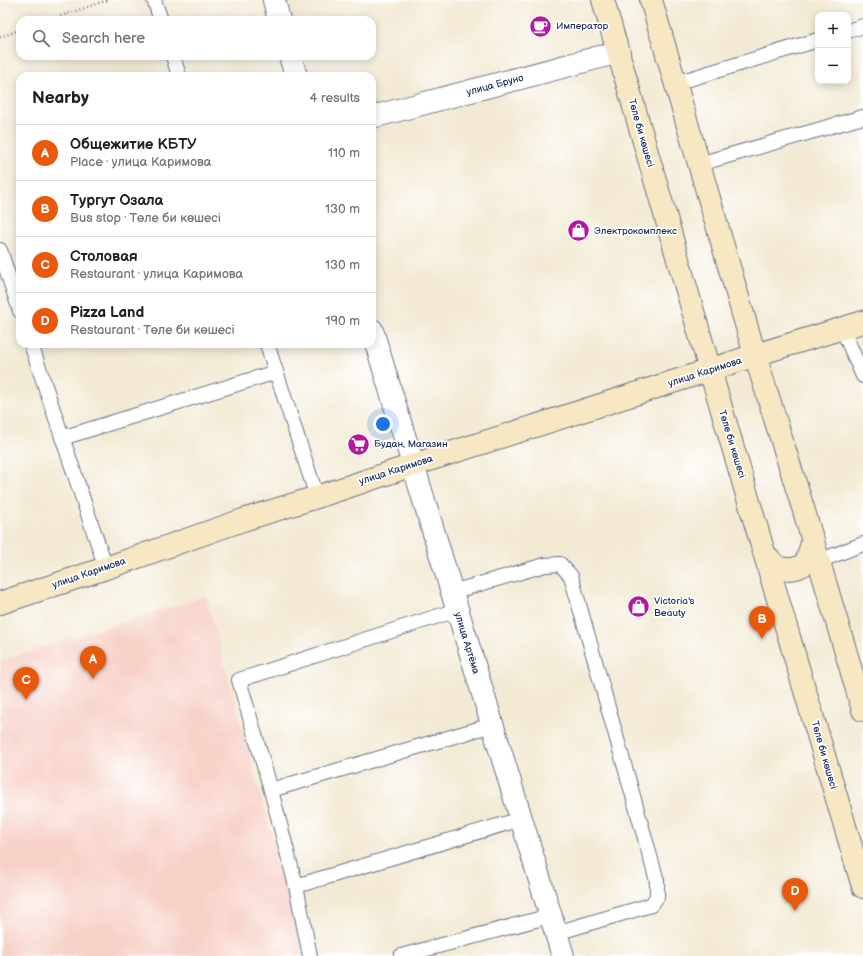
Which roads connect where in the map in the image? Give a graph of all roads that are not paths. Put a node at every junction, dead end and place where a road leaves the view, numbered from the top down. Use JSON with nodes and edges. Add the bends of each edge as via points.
{"nodes":[{"id":1,"x":154,"y":0,"type":"edge"},
{"id":2,"x":274,"y":0,"type":"edge"},
{"id":3,"x":603,"y":0,"type":"edge"},
{"id":4,"x":651,"y":0,"type":"edge"},
{"id":5,"x":160,"y":16,"type":"edge"},
{"id":6,"x":278,"y":16,"type":"edge"},
{"id":7,"x":863,"y":26,"type":"edge"},
{"id":8,"x":851,"y":29,"type":"edge"},
{"id":9,"x":815,"y":41,"type":"edge"},
{"id":10,"x":619,"y":52,"type":"junction"},
{"id":11,"x":173,"y":60,"type":"edge"},
{"id":12,"x":291,"y":60,"type":"edge"},
{"id":13,"x":178,"y":72,"type":"edge"},
{"id":14,"x":295,"y":72,"type":"edge"},
{"id":15,"x":676,"y":83,"type":"junction"},
{"id":16,"x":376,"y":116,"type":"edge"},
{"id":17,"x":863,"y":117,"type":"edge"},
{"id":18,"x":699,"y":164,"type":"junction"},
{"id":19,"x":0,"y":250,"type":"edge"},
{"id":20,"x":15,"y":279,"type":"edge"},
{"id":21,"x":863,"y":322,"type":"edge"},
{"id":22,"x":842,"y":328,"type":"junction"},
{"id":23,"x":376,"y":343,"type":"edge"},
{"id":24,"x":32,"y":348,"type":"edge"},
{"id":25,"x":268,"y":348,"type":"edge"},
{"id":26,"x":756,"y":355,"type":"junction"},
{"id":27,"x":710,"y":370,"type":"junction"},
{"id":28,"x":276,"y":372,"type":"junction"},
{"id":29,"x":863,"y":376,"type":"edge"},
{"id":30,"x":62,"y":438,"type":"junction"},
{"id":31,"x":413,"y":465,"type":"junction"},
{"id":32,"x":317,"y":497,"type":"junction"},
{"id":33,"x":863,"y":544,"type":"edge"},
{"id":34,"x":816,"y":550,"type":"junction"},
{"id":35,"x":766,"y":556,"type":"junction"},
{"id":36,"x":106,"y":568,"type":"junction"},
{"id":37,"x":454,"y":601,"type":"junction"},
{"id":38,"x":0,"y":603,"type":"edge"},
{"id":39,"x":863,"y":710,"type":"edge"},
{"id":40,"x":492,"y":725,"type":"junction"},
{"id":41,"x":271,"y":790,"type":"junction"},
{"id":42,"x":521,"y":819,"type":"junction"},
{"id":43,"x":296,"y":886,"type":"junction"},
{"id":44,"x":863,"y":887,"type":"edge"},
{"id":45,"x":553,"y":925,"type":"junction"},
{"id":46,"x":310,"y":956,"type":"edge"},
{"id":47,"x":401,"y":956,"type":"edge"},
{"id":48,"x":562,"y":956,"type":"edge"}],
"edges":[{"from":1,"to":5,"type":"lane"},
{"from":2,"to":6,"type":"street"},
{"from":3,"to":10,"type":"main road","name":"Төле би көшесі"},
{"from":4,"to":15,"type":"main road"},
{"from":7,"to":8,"type":"lane"},
{"from":9,"to":15,"type":"lane"},
{"from":10,"to":16,"type":"street","name":"улица Бруно"},
{"from":10,"to":27,"type":"main road","name":"Төле би көшесі"},
{"from":11,"to":13,"type":"lane"},
{"from":12,"to":14,"type":"street"},
{"from":15,"to":18,"type":"main road"},
{"from":17,"to":18,"type":"lane"},
{"from":18,"to":26,"type":"main road"},
{"from":19,"to":20,"type":"lane"},
{"from":21,"to":22,"type":"main road","name":"улица Каримова"},
{"from":22,"to":26,"type":"main road","name":"улица Каримова"},
{"from":22,"to":29,"type":"lane"},
{"from":23,"to":31,"type":"street","name":"улица Артёма"},
{"from":24,"to":30,"type":"lane"},
{"from":25,"to":28,"type":"lane"},
{"from":26,"to":27,"type":"main road","name":"улица Каримова"},
{"from":26,"to":34,"type":"main road"},
{"from":27,"to":31,"type":"main road","name":"улица Каримова"},
{"from":27,"to":35,"type":"main road","name":"Төле би көшесі"},
{"from":28,"to":30,"type":"lane"},
{"from":28,"to":32,"type":"lane"},
{"from":30,"to":36,"type":"lane"},
{"from":31,"to":32,"type":"main road","name":"улица Каримова"},
{"from":31,"to":37,"type":"street","name":"улица Артёма"},
{"from":32,"to":36,"type":"main road","name":"улица Каримова"},
{"from":33,"to":34,"type":"lane"},
{"from":34,"to":35,"type":"main road","via":[[799,568],[777,566]]},
{"from":34,"to":39,"type":"main road"},
{"from":35,"to":44,"type":"main road","name":"Төле би көшесі"},
{"from":36,"to":38,"type":"main road","name":"улица Каримова"},
{"from":37,"to":40,"type":"street","name":"улица Артёма"},
{"from":37,"to":41,"type":"lane","via":[[239,680]]},
{"from":37,"to":45,"type":"lane","via":[[545,565],[560,564],[571,576],[657,881],[657,897],[651,905]]},
{"from":40,"to":41,"type":"lane"},
{"from":40,"to":42,"type":"street","name":"улица Артёма"},
{"from":41,"to":43,"type":"lane"},
{"from":42,"to":43,"type":"lane"},
{"from":42,"to":45,"type":"street","name":"улица Артёма"},
{"from":43,"to":46,"type":"lane"},
{"from":45,"to":47,"type":"lane"},
{"from":45,"to":48,"type":"street","name":"улица Артёма"}]}
